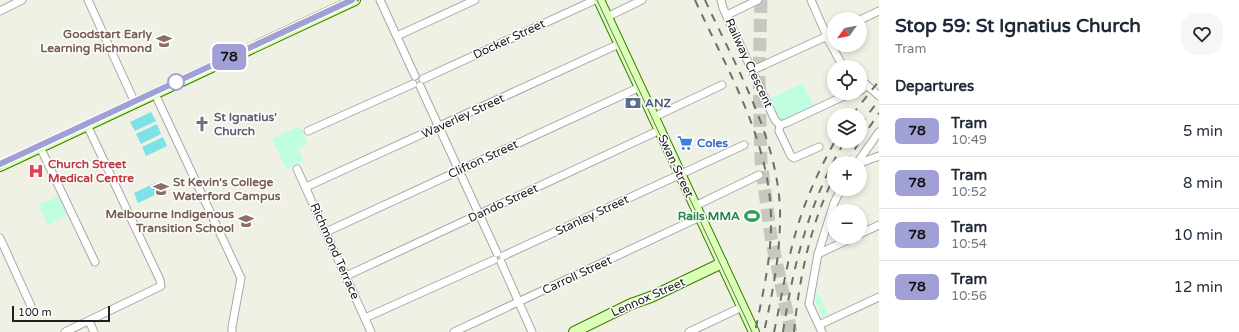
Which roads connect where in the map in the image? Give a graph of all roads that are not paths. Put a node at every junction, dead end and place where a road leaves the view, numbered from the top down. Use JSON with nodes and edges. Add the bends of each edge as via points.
{"nodes":[{"id":1,"x":22,"y":0,"type":"edge"},
{"id":2,"x":88,"y":0,"type":"edge"},
{"id":3,"x":356,"y":0,"type":"edge"},
{"id":4,"x":380,"y":0,"type":"edge"},
{"id":5,"x":475,"y":0,"type":"edge"},
{"id":6,"x":595,"y":0,"type":"edge"},
{"id":7,"x":599,"y":0,"type":"edge"},
{"id":8,"x":642,"y":0,"type":"edge"},
{"id":9,"x":721,"y":0,"type":"edge"},
{"id":10,"x":758,"y":0,"type":"edge"},
{"id":11,"x":811,"y":0,"type":"edge"},
{"id":12,"x":0,"y":10,"type":"edge"},
{"id":13,"x":879,"y":11,"type":"edge"},
{"id":14,"x":727,"y":14,"type":"junction"},
{"id":15,"x":607,"y":17,"type":"junction"},
{"id":16,"x":867,"y":17,"type":"edge"},
{"id":17,"x":827,"y":27,"type":"edge"},
{"id":18,"x":397,"y":36,"type":"junction"},
{"id":19,"x":827,"y":36,"type":"edge"},
{"id":20,"x":619,"y":44,"type":"junction"},
{"id":21,"x":752,"y":70,"type":"junction"},
{"id":22,"x":418,"y":81,"type":"junction"},
{"id":23,"x":722,"y":85,"type":"dead end"},
{"id":24,"x":867,"y":85,"type":"edge"},
{"id":25,"x":640,"y":87,"type":"junction"},
{"id":26,"x":155,"y":94,"type":"junction"},
{"id":27,"x":879,"y":96,"type":"edge"},
{"id":28,"x":836,"y":100,"type":"edge"},
{"id":29,"x":135,"y":103,"type":"junction"},
{"id":30,"x":654,"y":117,"type":"junction"},
{"id":31,"x":87,"y":125,"type":"junction"},
{"id":32,"x":780,"y":125,"type":"junction"},
{"id":33,"x":439,"y":127,"type":"junction"},
{"id":34,"x":660,"y":130,"type":"junction"},
{"id":35,"x":308,"y":131,"type":"dead end"},
{"id":36,"x":879,"y":132,"type":"edge"},
{"id":37,"x":744,"y":145,"type":"dead end"},
{"id":38,"x":40,"y":147,"type":"junction"},
{"id":39,"x":819,"y":147,"type":"dead end"},
{"id":40,"x":863,"y":156,"type":"edge"},
{"id":41,"x":879,"y":156,"type":"edge"},
{"id":42,"x":867,"y":160,"type":"edge"},
{"id":43,"x":0,"y":166,"type":"edge"},
{"id":44,"x":297,"y":169,"type":"dead end"},
{"id":45,"x":459,"y":171,"type":"junction"},
{"id":46,"x":680,"y":174,"type":"junction"},
{"id":47,"x":759,"y":175,"type":"dead end"},
{"id":48,"x":306,"y":187,"type":"junction"},
{"id":49,"x":838,"y":196,"type":"edge"},
{"id":50,"x":695,"y":206,"type":"junction"},
{"id":51,"x":479,"y":214,"type":"junction"},
{"id":52,"x":700,"y":217,"type":"junction"},
{"id":53,"x":879,"y":225,"type":"edge"},
{"id":54,"x":867,"y":231,"type":"edge"},
{"id":55,"x":326,"y":232,"type":"junction"},
{"id":56,"x":0,"y":238,"type":"edge"},
{"id":57,"x":839,"y":244,"type":"edge"},
{"id":58,"x":818,"y":254,"type":"junction"},
{"id":59,"x":499,"y":258,"type":"junction"},
{"id":60,"x":95,"y":262,"type":"dead end"},
{"id":61,"x":722,"y":263,"type":"junction"},
{"id":62,"x":346,"y":276,"type":"junction"},
{"id":63,"x":879,"y":297,"type":"edge"},
{"id":64,"x":518,"y":303,"type":"junction"},
{"id":65,"x":31,"y":306,"type":"dead end"},
{"id":66,"x":742,"y":307,"type":"junction"},
{"id":67,"x":365,"y":318,"type":"junction"},
{"id":68,"x":89,"y":321,"type":"junction"},
{"id":69,"x":820,"y":329,"type":"edge"},
{"id":70,"x":65,"y":332,"type":"edge"},
{"id":71,"x":94,"y":332,"type":"edge"},
{"id":72,"x":232,"y":332,"type":"edge"},
{"id":73,"x":371,"y":332,"type":"edge"},
{"id":74,"x":454,"y":332,"type":"edge"},
{"id":75,"x":532,"y":332,"type":"edge"},
{"id":76,"x":574,"y":332,"type":"edge"},
{"id":77,"x":689,"y":332,"type":"edge"},
{"id":78,"x":753,"y":332,"type":"edge"}],
"edges":[{"from":1,"to":12,"type":"street"},
{"from":2,"to":29,"type":"street"},
{"from":3,"to":26,"type":"main road"},
{"from":4,"to":18,"type":"street"},
{"from":5,"to":18,"type":"street"},
{"from":6,"to":22,"type":"street","name":"Docker Street"},
{"from":7,"to":15,"type":"main road","name":"Swan Street"},
{"from":8,"to":15,"type":"street"},
{"from":9,"to":14,"type":"street","name":"Railway Crescent"},
{"from":10,"to":14,"type":"street"},
{"from":11,"to":17,"type":"street"},
{"from":13,"to":16,"type":"street"},
{"from":14,"to":21,"type":"street","name":"Railway Crescent"},
{"from":15,"to":20,"type":"main road","name":"Swan Street"},
{"from":18,"to":22,"type":"street"},
{"from":19,"to":21,"type":"street"},
{"from":20,"to":25,"type":"main road","name":"Swan Street"},
{"from":20,"to":33,"type":"street","name":"Waverley Street"},
{"from":21,"to":32,"type":"street","name":"Railway Crescent"},
{"from":22,"to":33,"type":"street"},
{"from":22,"to":35,"type":"street","name":"Docker Street"},
{"from":23,"to":30,"type":"street"},
{"from":24,"to":27,"type":"street"},
{"from":25,"to":30,"type":"main road","name":"Swan Street"},
{"from":25,"to":45,"type":"street","name":"Clifton Street"},
{"from":26,"to":29,"type":"main road"},
{"from":26,"to":72,"type":"street","via":[[241,278]]},
{"from":28,"to":32,"type":"street"},
{"from":29,"to":31,"type":"main road"},
{"from":30,"to":34,"type":"main road","name":"Swan Street"},
{"from":31,"to":38,"type":"main road"},
{"from":31,"to":68,"type":"street","via":[[161,283],[158,289]]},
{"from":32,"to":39,"type":"street","name":"Railway Crescent","via":[[779,131],[794,158]]},
{"from":33,"to":45,"type":"street"},
{"from":33,"to":48,"type":"street","name":"Waverley Street"},
{"from":34,"to":46,"type":"main road","name":"Swan Street"},
{"from":34,"to":51,"type":"street","name":"Dando Street"},
{"from":36,"to":40,"type":"street"},
{"from":37,"to":46,"type":"street","name":"Stanley Street"},
{"from":38,"to":43,"type":"main road"},
{"from":38,"to":60,"type":"street"},
{"from":41,"to":42,"type":"street"},
{"from":44,"to":48,"type":"street","name":"Richmond Terrace"},
{"from":45,"to":51,"type":"street"},
{"from":45,"to":55,"type":"street","name":"Clifton Street"},
{"from":46,"to":50,"type":"main road","name":"Swan Street"},
{"from":46,"to":59,"type":"street","name":"Stanley Street"},
{"from":47,"to":50,"type":"street"},
{"from":48,"to":55,"type":"street","name":"Richmond Terrace"},
{"from":49,"to":58,"type":"street"},
{"from":50,"to":52,"type":"main road","name":"Swan Street"},
{"from":51,"to":59,"type":"street"},
{"from":51,"to":62,"type":"street","name":"Dando Street"},
{"from":52,"to":61,"type":"main road","name":"Swan Street"},
{"from":52,"to":64,"type":"street","name":"Carroll Street"},
{"from":53,"to":54,"type":"street"},
{"from":55,"to":62,"type":"street","name":"Richmond Terrace"},
{"from":56,"to":65,"type":"street"},
{"from":57,"to":58,"type":"street"},
{"from":58,"to":69,"type":"street","via":[[809,304]]},
{"from":59,"to":64,"type":"street"},
{"from":59,"to":67,"type":"street","name":"Stanley Street"},
{"from":61,"to":66,"type":"main road","name":"Swan Street"},
{"from":61,"to":76,"type":"main road","name":"Lennox Street"},
{"from":62,"to":67,"type":"street","name":"Richmond Terrace"},
{"from":63,"to":69,"type":"street"},
{"from":64,"to":74,"type":"street","name":"Carroll Street"},
{"from":64,"to":75,"type":"street"},
{"from":66,"to":77,"type":"street"},
{"from":66,"to":78,"type":"main road","name":"Swan Street"},
{"from":67,"to":73,"type":"street","name":"Richmond Terrace"},
{"from":68,"to":70,"type":"street"},
{"from":68,"to":71,"type":"street"}]}
